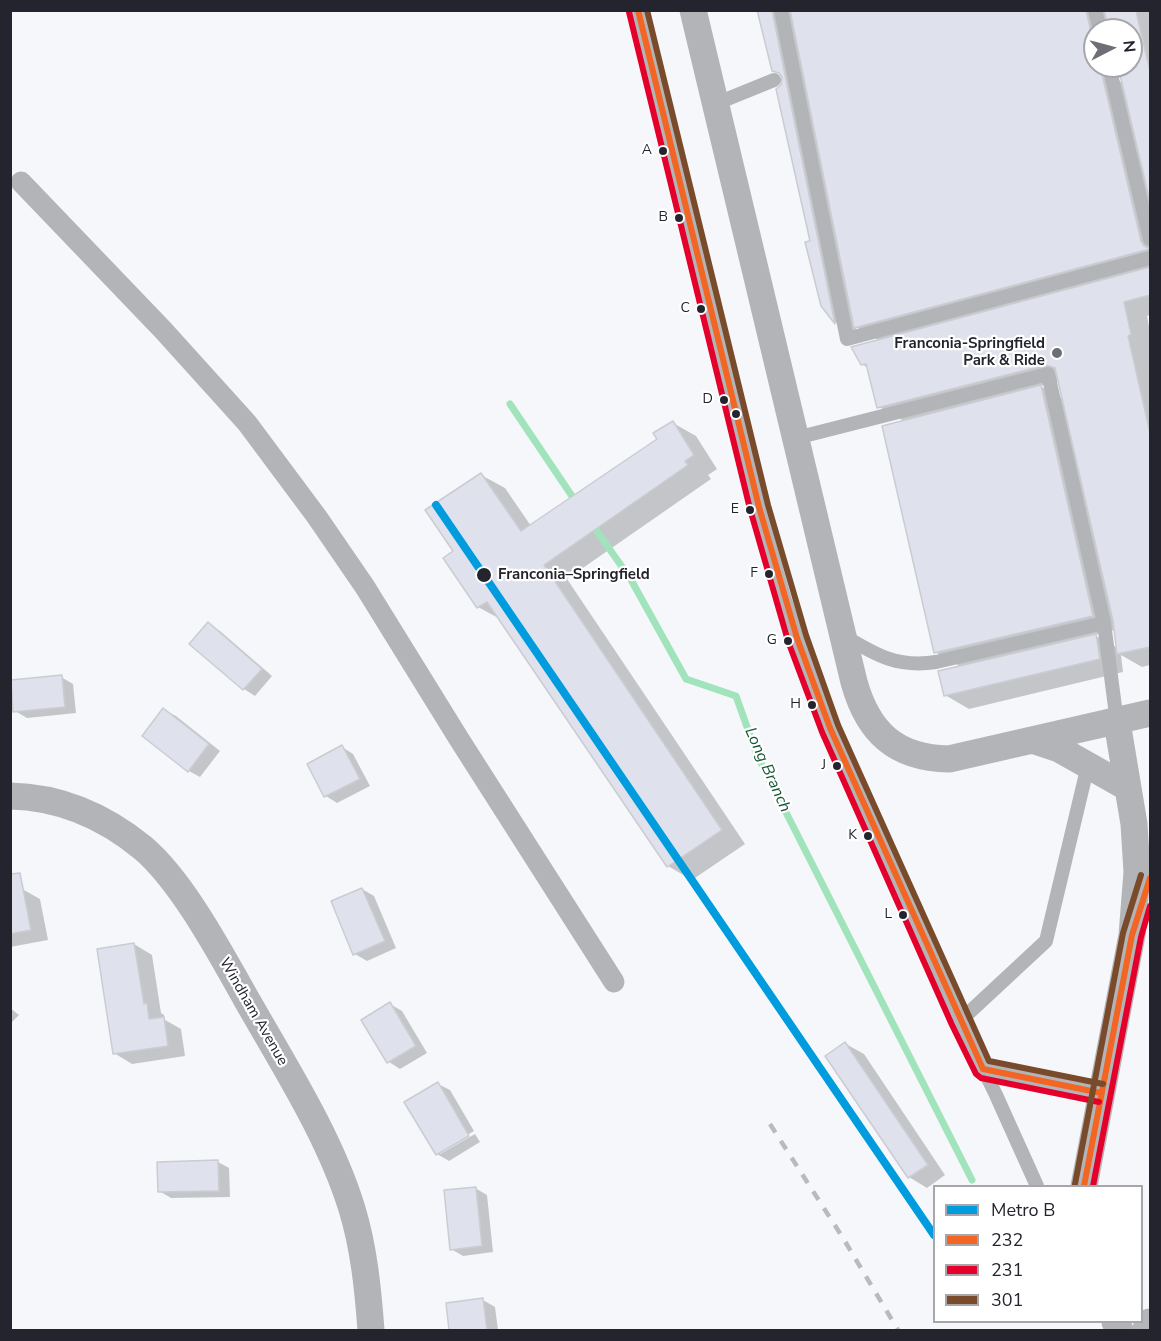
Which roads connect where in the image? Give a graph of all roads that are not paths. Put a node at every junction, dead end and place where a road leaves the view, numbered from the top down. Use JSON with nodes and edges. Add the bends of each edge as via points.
{"nodes":[{"id":1,"x":638,"y":10,"type":"edge"},
{"id":2,"x":693,"y":10,"type":"edge"},
{"id":3,"x":781,"y":10,"type":"edge"},
{"id":4,"x":1111,"y":78,"type":"edge"},
{"id":5,"x":774,"y":80,"type":"dead end"},
{"id":6,"x":716,"y":104,"type":"junction"},
{"id":7,"x":16,"y":178,"type":"edge"},
{"id":8,"x":1150,"y":239,"type":"edge"},
{"id":9,"x":1150,"y":258,"type":"edge"},
{"id":10,"x":796,"y":438,"type":"junction"},
{"id":11,"x":1104,"y":623,"type":"junction"},
{"id":12,"x":844,"y":636,"type":"junction"},
{"id":13,"x":1150,"y":713,"type":"edge"},
{"id":14,"x":1117,"y":722,"type":"junction"},
{"id":15,"x":1035,"y":741,"type":"junction"},
{"id":16,"x":1088,"y":765,"type":"junction"},
{"id":17,"x":1128,"y":788,"type":"junction"},
{"id":18,"x":10,"y":796,"type":"edge"},
{"id":19,"x":1150,"y":878,"type":"edge"},
{"id":20,"x":1132,"y":935,"type":"junction"},
{"id":21,"x":614,"y":982,"type":"dead end"},
{"id":22,"x":960,"y":1021,"type":"junction"},
{"id":23,"x":983,"y":1069,"type":"junction"},
{"id":24,"x":1101,"y":1093,"type":"junction"},
{"id":25,"x":1037,"y":1185,"type":"edge"},
{"id":26,"x":1084,"y":1185,"type":"edge"},
{"id":27,"x":1150,"y":1325,"type":"edge"},
{"id":28,"x":371,"y":1330,"type":"edge"},
{"id":29,"x":1149,"y":1330,"type":"edge"}],
"edges":[{"from":1,"to":22,"type":"lane","via":[[759,507],[794,628],[830,728]]},
{"from":2,"to":6,"type":"street"},
{"from":3,"to":9,"type":"lane","via":[[847,339]]},
{"from":4,"to":8,"type":"lane"},
{"from":5,"to":6,"type":"lane"},
{"from":6,"to":10,"type":"street"},
{"from":7,"to":21,"type":"street","via":[[247,423],[317,517]]},
{"from":10,"to":11,"type":"lane","via":[[1048,374]]},
{"from":10,"to":12,"type":"street"},
{"from":11,"to":12,"type":"lane","via":[[915,664],[896,662]]},
{"from":11,"to":14,"type":"lane"},
{"from":12,"to":15,"type":"street","via":[[864,712],[893,744],[922,756],[949,759]]},
{"from":13,"to":14,"type":"street"},
{"from":14,"to":15,"type":"street"},
{"from":14,"to":17,"type":"street"},
{"from":15,"to":16,"type":"street"},
{"from":16,"to":17,"type":"street"},
{"from":16,"to":22,"type":"lane","via":[[1046,941]]},
{"from":17,"to":20,"type":"street","via":[[1137,851]]},
{"from":18,"to":28,"type":"street","name":"Windham Avenue","via":[[60,802],[113,825],[162,867],[192,909],[286,1068],[344,1184],[359,1236]]},
{"from":19,"to":20,"type":"street"},
{"from":20,"to":24,"type":"street"},
{"from":22,"to":23,"type":"lane"},
{"from":23,"to":24,"type":"lane"},
{"from":23,"to":25,"type":"lane"},
{"from":24,"to":26,"type":"street"},
{"from":27,"to":29,"type":"main road"}]}
